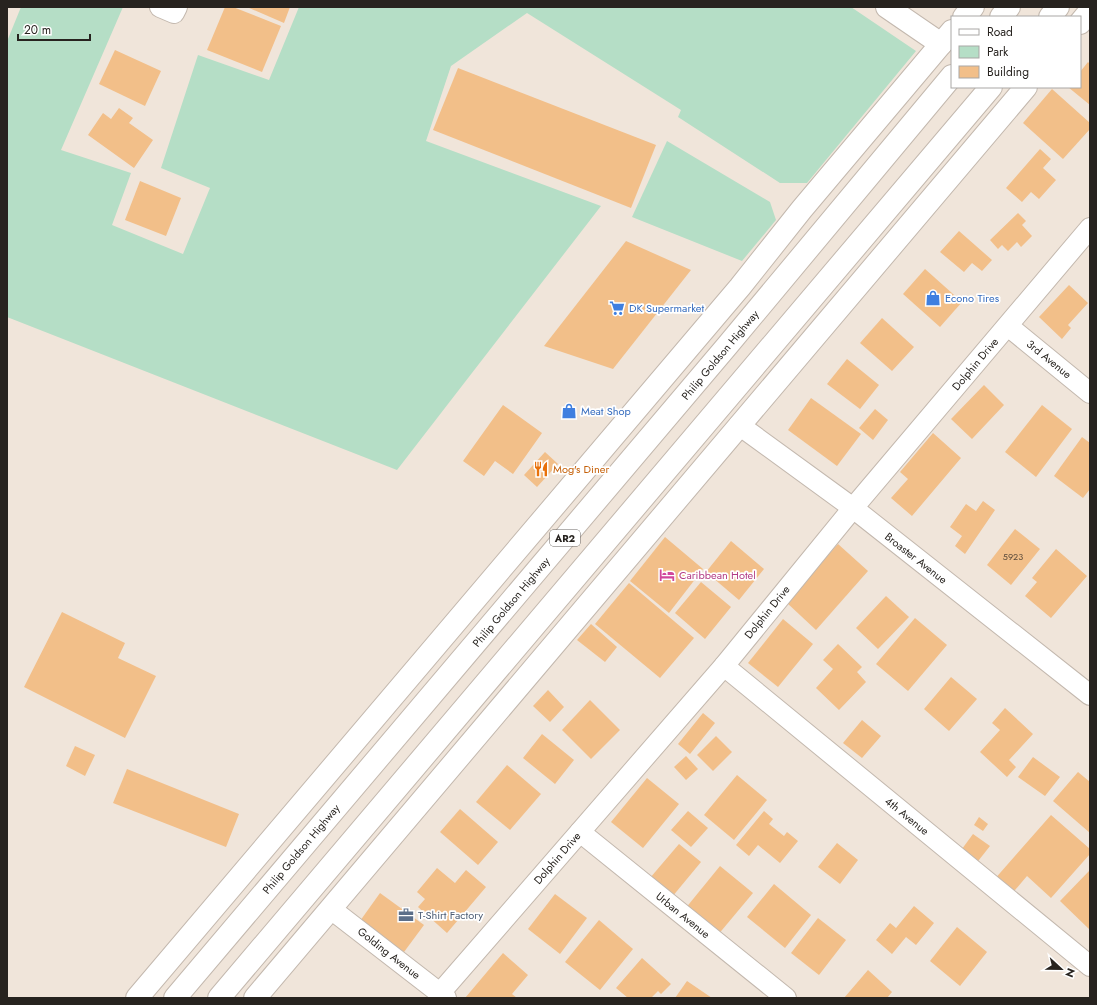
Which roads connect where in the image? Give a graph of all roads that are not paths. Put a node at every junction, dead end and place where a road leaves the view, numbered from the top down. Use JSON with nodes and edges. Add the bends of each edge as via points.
{"nodes":[{"id":1,"x":160,"y":7,"type":"edge"},
{"id":2,"x":177,"y":7,"type":"edge"},
{"id":3,"x":887,"y":7,"type":"edge"},
{"id":4,"x":973,"y":7,"type":"edge"},
{"id":5,"x":1009,"y":7,"type":"edge"},
{"id":6,"x":1058,"y":7,"type":"edge"},
{"id":7,"x":1090,"y":11,"type":"edge"},
{"id":8,"x":965,"y":16,"type":"edge"},
{"id":9,"x":1002,"y":16,"type":"edge"},
{"id":10,"x":1051,"y":16,"type":"edge"},
{"id":11,"x":1081,"y":22,"type":"edge"},
{"id":12,"x":946,"y":37,"type":"edge"},
{"id":13,"x":951,"y":77,"type":"edge"},
{"id":14,"x":990,"y":88,"type":"edge"},
{"id":15,"x":1025,"y":88,"type":"edge"},
{"id":16,"x":1090,"y":228,"type":"edge"},
{"id":17,"x":1008,"y":326,"type":"junction"},
{"id":18,"x":1090,"y":392,"type":"edge"},
{"id":19,"x":739,"y":425,"type":"junction"},
{"id":20,"x":853,"y":508,"type":"junction"},
{"id":21,"x":724,"y":666,"type":"junction"},
{"id":22,"x":1090,"y":695,"type":"edge"},
{"id":23,"x":580,"y":832,"type":"junction"},
{"id":24,"x":331,"y":909,"type":"junction"},
{"id":25,"x":1090,"y":966,"type":"edge"},
{"id":26,"x":443,"y":995,"type":"edge"},
{"id":27,"x":137,"y":998,"type":"edge"},
{"id":28,"x":175,"y":998,"type":"edge"},
{"id":29,"x":220,"y":998,"type":"edge"},
{"id":30,"x":255,"y":998,"type":"edge"},
{"id":31,"x":786,"y":998,"type":"edge"}],
"edges":[{"from":1,"to":2,"type":"street","via":[[174,13]]},
{"from":3,"to":12,"type":"street"},
{"from":4,"to":8,"type":"street"},
{"from":5,"to":9,"type":"street"},
{"from":6,"to":10,"type":"street"},
{"from":7,"to":11,"type":"street"},
{"from":12,"to":27,"type":"street","via":[[740,287]]},
{"from":13,"to":28,"type":"street","name":"Philip Goldson Highway","number":"AR2"},
{"from":14,"to":29,"type":"street"},
{"from":15,"to":19,"type":"street"},
{"from":16,"to":17,"type":"street","name":"Dolphin Drive"},
{"from":17,"to":18,"type":"street","name":"3rd Avenue"},
{"from":17,"to":20,"type":"street","name":"Dolphin Drive"},
{"from":19,"to":20,"type":"street","name":"Broaster Avenue"},
{"from":19,"to":24,"type":"street"},
{"from":20,"to":21,"type":"street","name":"Dolphin Drive"},
{"from":20,"to":22,"type":"street","name":"Broaster Avenue"},
{"from":21,"to":23,"type":"street","name":"Dolphin Drive"},
{"from":21,"to":25,"type":"street","name":"4th Avenue"},
{"from":23,"to":26,"type":"street","name":"Dolphin Drive"},
{"from":23,"to":31,"type":"street","name":"Urban Avenue"},
{"from":24,"to":26,"type":"street","name":"Golding Avenue"},
{"from":24,"to":30,"type":"street"}]}
